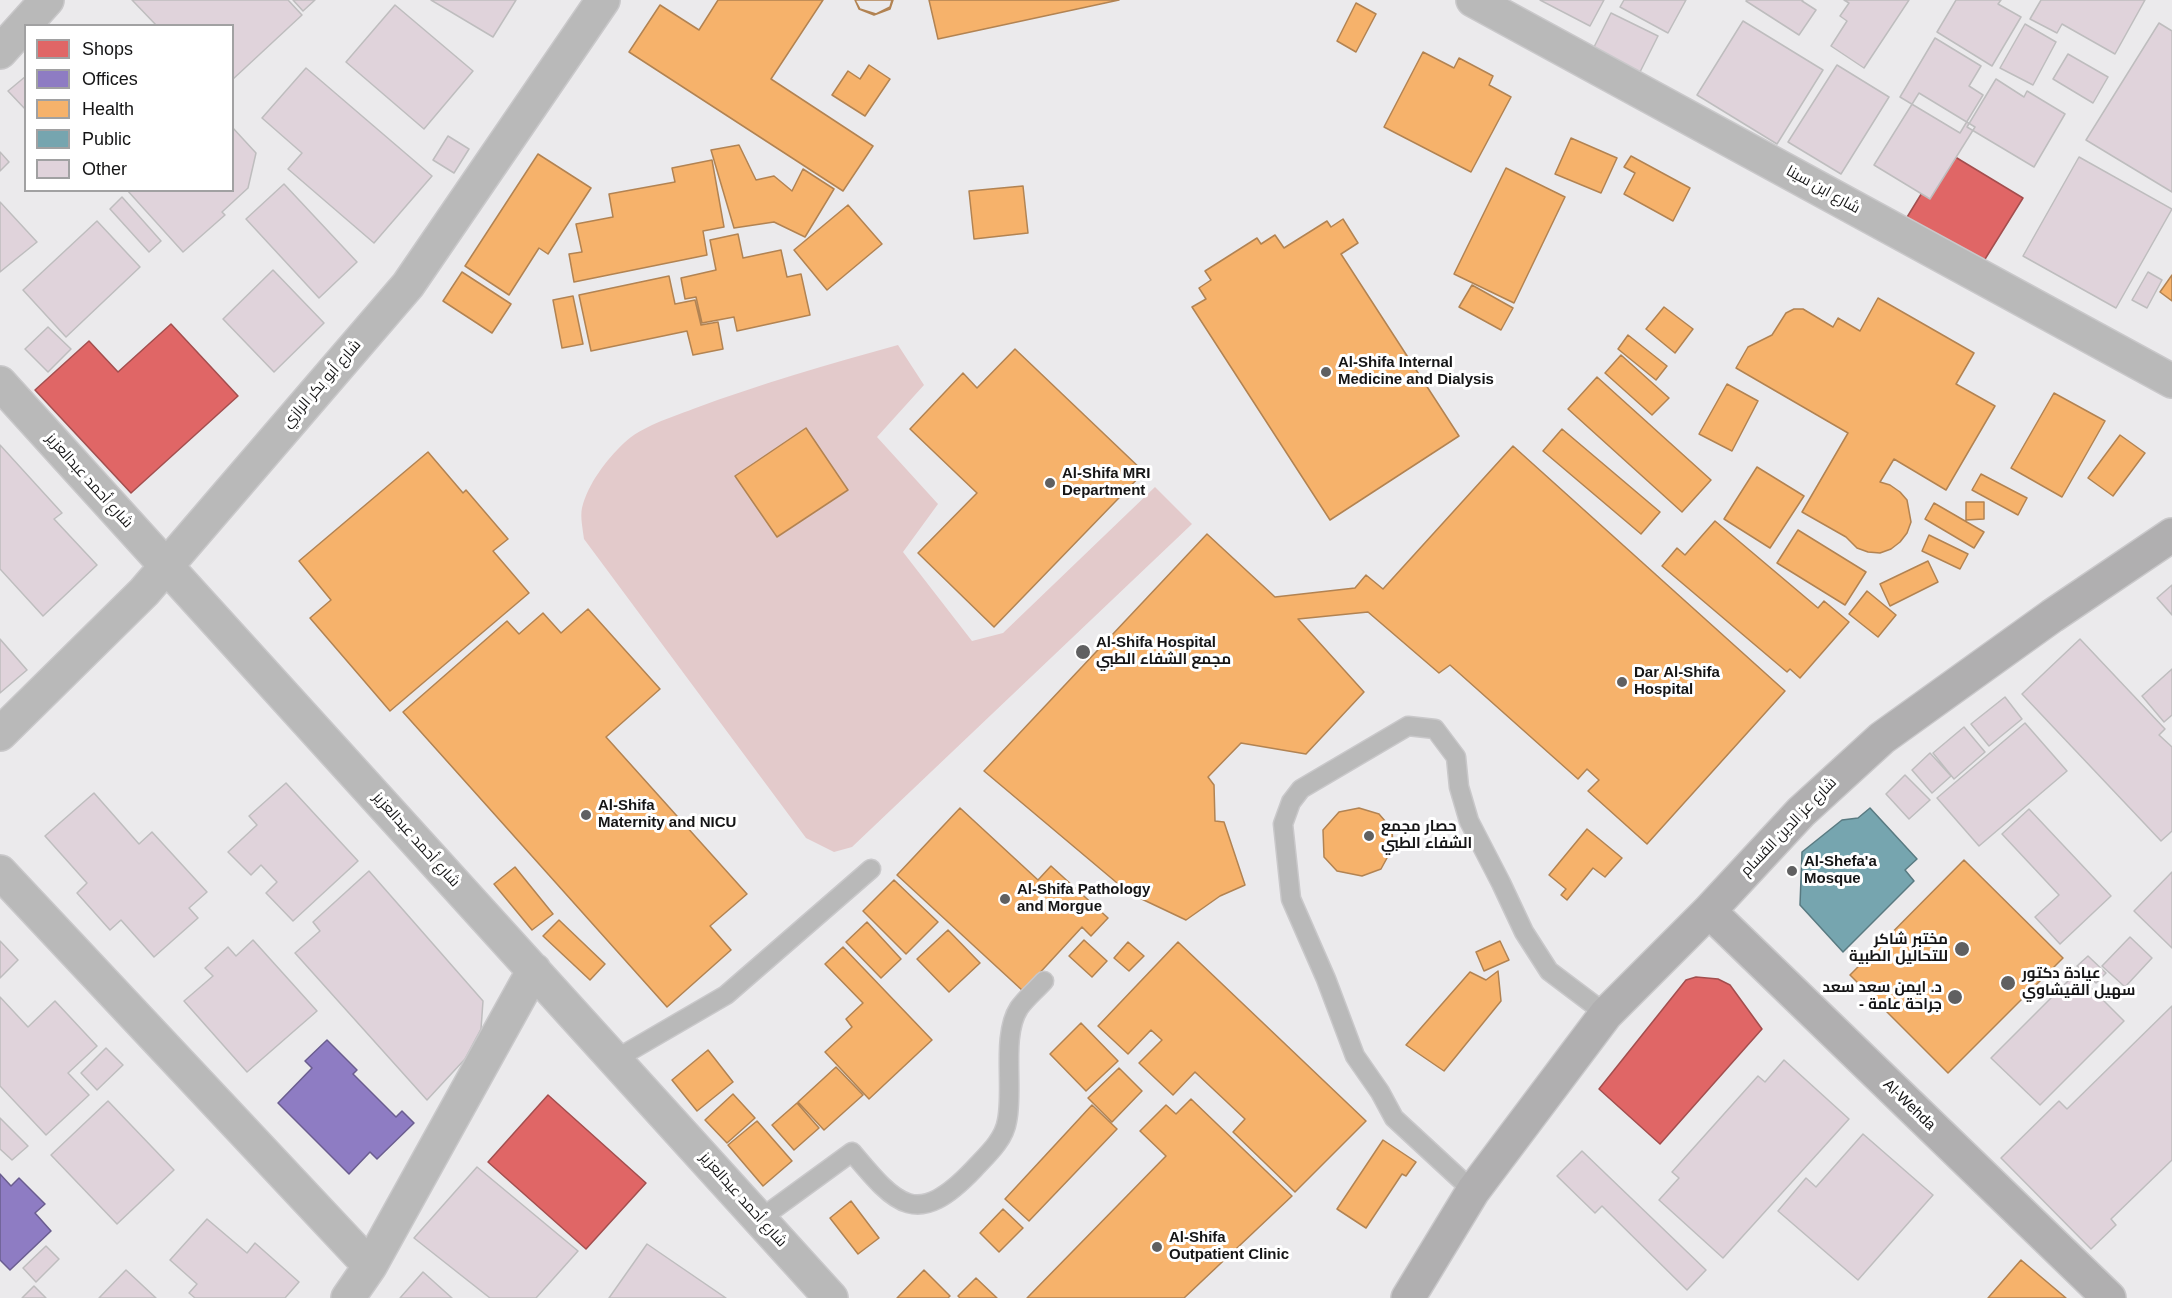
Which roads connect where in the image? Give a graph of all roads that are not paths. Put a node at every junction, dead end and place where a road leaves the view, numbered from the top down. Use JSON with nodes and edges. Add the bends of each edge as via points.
{"nodes":[{"id":1,"x":47,"y":0,"type":"edge"},
{"id":2,"x":603,"y":0,"type":"edge"},
{"id":3,"x":1473,"y":0,"type":"edge"},
{"id":4,"x":25,"y":24,"type":"edge"},
{"id":5,"x":24,"y":25,"type":"edge"},
{"id":6,"x":0,"y":52,"type":"edge"},
{"id":7,"x":2172,"y":381,"type":"edge"},
{"id":8,"x":0,"y":383,"type":"edge"},
{"id":9,"x":2172,"y":536,"type":"edge"},
{"id":10,"x":166,"y":565,"type":"junction"},
{"id":11,"x":0,"y":734,"type":"edge"},
{"id":12,"x":871,"y":869,"type":"dead end"},
{"id":13,"x":0,"y":872,"type":"edge"},
{"id":14,"x":1709,"y":911,"type":"junction"},
{"id":15,"x":534,"y":969,"type":"junction"},
{"id":16,"x":1044,"y":981,"type":"dead end"},
{"id":17,"x":1606,"y":1014,"type":"junction"},
{"id":18,"x":616,"y":1059,"type":"junction"},
{"id":19,"x":1473,"y":1191,"type":"junction"},
{"id":20,"x":760,"y":1219,"type":"junction"},
{"id":21,"x":370,"y":1266,"type":"junction"},
{"id":22,"x":822,"y":1294,"type":"edge"},
{"id":23,"x":348,"y":1298,"type":"edge"},
{"id":24,"x":1408,"y":1298,"type":"edge"},
{"id":25,"x":2109,"y":1298,"type":"edge"}],
"edges":[{"from":1,"to":4,"type":"street"},
{"from":2,"to":10,"type":"street","name":"شارع أبو بكر الرازي","via":[[408,285]]},
{"from":3,"to":7,"type":"street","name":"شارع ابن سينا"},
{"from":5,"to":6,"type":"street"},
{"from":8,"to":10,"type":"street","name":"شارع أحمد عبدالعزيز"},
{"from":9,"to":14,"type":"main road","name":"شارع عز الدين القسام","via":[[1882,738],[1801,812]]},
{"from":10,"to":11,"type":"street","name":"شارع أبو بكر الرازي","via":[[144,592]]},
{"from":10,"to":15,"type":"street","name":"شارع أحمد عبدالعزيز"},
{"from":12,"to":18,"type":"lane","via":[[726,995]]},
{"from":13,"to":21,"type":"street"},
{"from":14,"to":17,"type":"main road","name":"شارع عز الدين القسام"},
{"from":14,"to":25,"type":"main road","name":"Al-Wehda"},
{"from":15,"to":18,"type":"street","name":"شارع أحمد عبدالعزيز"},
{"from":15,"to":21,"type":"street"},
{"from":16,"to":20,"type":"lane","via":[[1018,1009],[1008,1042],[1007,1123],[996,1146],[958,1186],[934,1203],[914,1205],[896,1199],[852,1152]]},
{"from":17,"to":19,"type":"main road","name":"شارع عز الدين القسام"},
{"from":17,"to":19,"type":"lane","via":[[1549,971],[1524,932],[1469,821],[1456,758],[1435,729],[1408,726],[1301,789],[1291,802],[1283,824],[1291,899],[1355,1056],[1394,1118]]},
{"from":18,"to":20,"type":"street","name":"شارع أحمد عبدالعزيز"},
{"from":19,"to":24,"type":"main road","name":"شارع عز الدين القسام"},
{"from":20,"to":22,"type":"street","name":"شارع أحمد عبدالعزيز"},
{"from":21,"to":23,"type":"street"}]}
